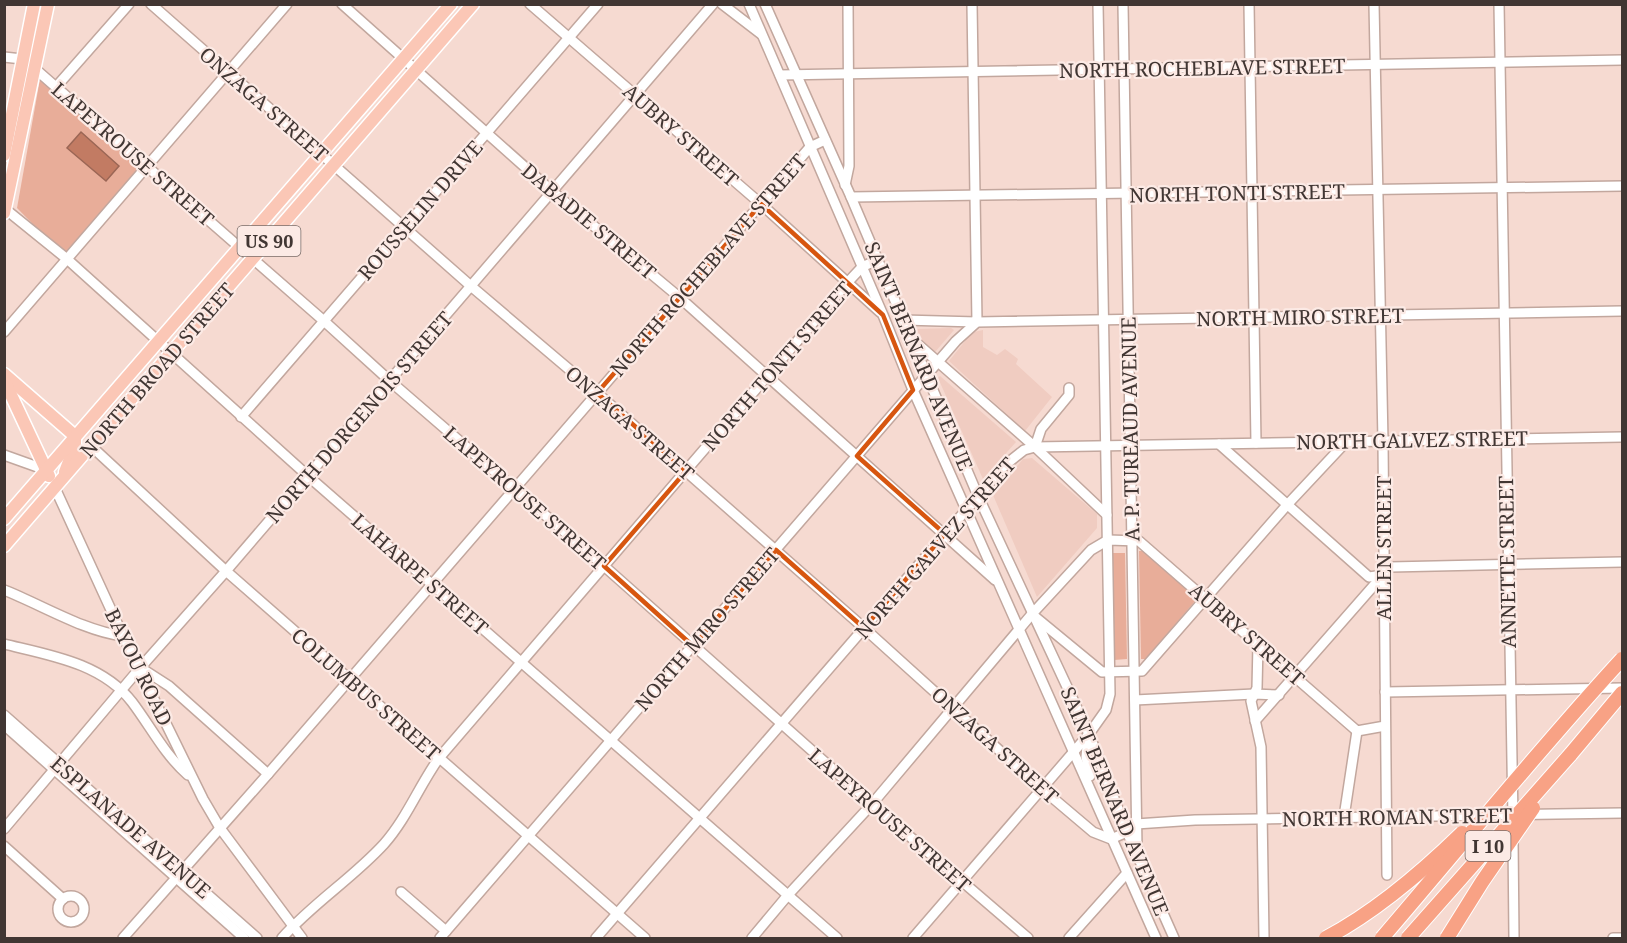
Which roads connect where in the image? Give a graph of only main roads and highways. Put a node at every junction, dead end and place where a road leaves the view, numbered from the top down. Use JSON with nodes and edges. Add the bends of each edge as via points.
{"nodes":[{"id":1,"x":34,"y":4,"type":"edge"},
{"id":2,"x":48,"y":4,"type":"edge"},
{"id":3,"x":451,"y":4,"type":"edge"},
{"id":4,"x":473,"y":4,"type":"edge"},
{"id":5,"x":12,"y":127,"type":"edge"},
{"id":6,"x":4,"y":155,"type":"edge"},
{"id":7,"x":5,"y":210,"type":"edge"},
{"id":8,"x":4,"y":374,"type":"edge"},
{"id":9,"x":4,"y":380,"type":"edge"},
{"id":10,"x":75,"y":436,"type":"junction"},
{"id":11,"x":46,"y":470,"type":"junction"},
{"id":12,"x":64,"y":477,"type":"junction"},
{"id":13,"x":55,"y":488,"type":"junction"},
{"id":14,"x":4,"y":519,"type":"edge"},
{"id":15,"x":4,"y":546,"type":"edge"},
{"id":16,"x":1623,"y":659,"type":"edge"},
{"id":17,"x":1623,"y":693,"type":"edge"},
{"id":18,"x":1570,"y":755,"type":"junction"},
{"id":19,"x":1504,"y":792,"type":"junction"},
{"id":20,"x":1326,"y":939,"type":"edge"},
{"id":21,"x":1382,"y":939,"type":"edge"},
{"id":22,"x":1408,"y":939,"type":"edge"},
{"id":23,"x":1447,"y":939,"type":"edge"}],
"edges":[{"from":1,"to":5,"type":"main road"},
{"from":2,"to":5,"type":"main road","via":[[33,67]]},
{"from":3,"to":10,"type":"main road","name":"NORTH BROAD STREET","number":"US 90"},
{"from":4,"to":12,"type":"main road","name":"NORTH BROAD STREET","number":"US 90"},
{"from":5,"to":6,"type":"main road"},
{"from":5,"to":7,"type":"main road"},
{"from":8,"to":10,"type":"main road"},
{"from":9,"to":11,"type":"main road","name":"BAYOU ROAD"},
{"from":10,"to":11,"type":"main road","name":"NORTH BROAD STREET","number":"US 90"},
{"from":10,"to":12,"type":"main road"},
{"from":11,"to":13,"type":"main road","name":"BAYOU ROAD"},
{"from":11,"to":14,"type":"main road","name":"NORTH BROAD STREET","number":"US 90"},
{"from":12,"to":13,"type":"main road","name":"NORTH BROAD STREET","number":"US 90"},
{"from":13,"to":15,"type":"main road","name":"NORTH BROAD STREET","number":"US 90"},
{"from":16,"to":19,"type":"highway","number":"I 10","bridge":true},
{"from":17,"to":18,"type":"highway","number":"I 10"},
{"from":18,"to":22,"type":"highway","number":"I 10","bridge":true},
{"from":18,"to":23,"type":"highway","bridge":true},
{"from":19,"to":20,"type":"highway","bridge":true,"via":[[1417,874]]},
{"from":19,"to":21,"type":"highway","number":"I 10","bridge":true}]}
